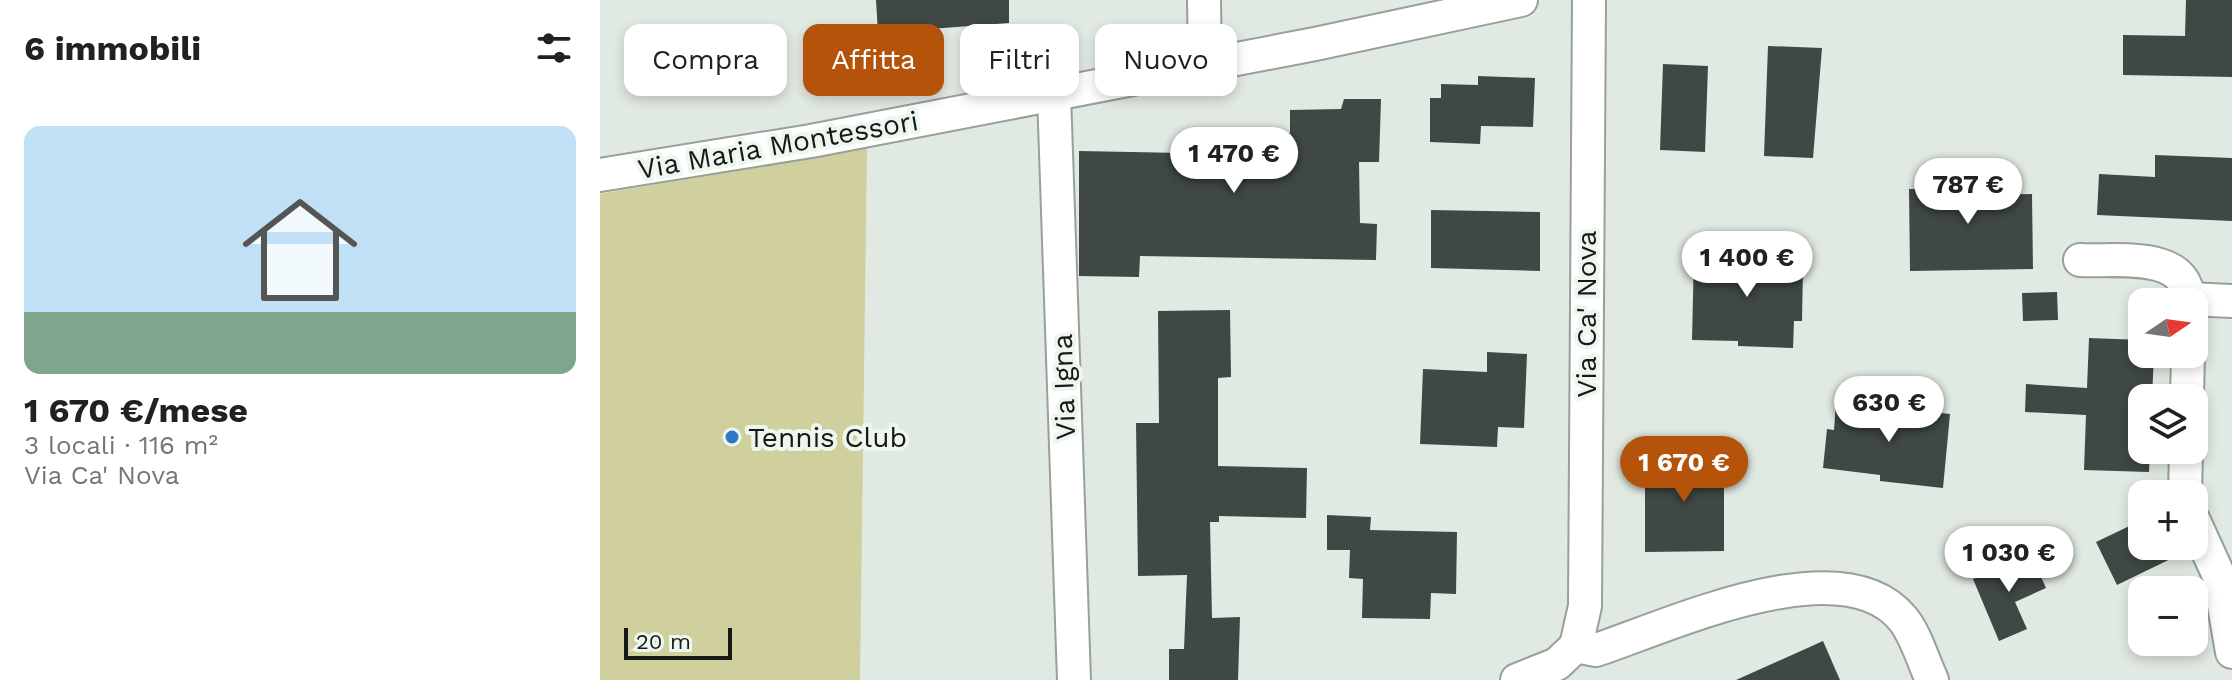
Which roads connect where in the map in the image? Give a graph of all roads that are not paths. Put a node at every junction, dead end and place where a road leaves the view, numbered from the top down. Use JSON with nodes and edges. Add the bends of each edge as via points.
{"nodes":[{"id":1,"x":1204,"y":0,"type":"edge"},
{"id":2,"x":1521,"y":0,"type":"edge"},
{"id":3,"x":1589,"y":0,"type":"edge"},
{"id":4,"x":1204,"y":24,"type":"edge"},
{"id":5,"x":1237,"y":58,"type":"edge"},
{"id":6,"x":1044,"y":96,"type":"edge"},
{"id":7,"x":1054,"y":96,"type":"edge"},
{"id":8,"x":600,"y":175,"type":"edge"},
{"id":9,"x":2080,"y":260,"type":"dead end"},
{"id":10,"x":2189,"y":288,"type":"edge"},
{"id":11,"x":2208,"y":301,"type":"edge"},
{"id":12,"x":2232,"y":301,"type":"edge"},
{"id":13,"x":2208,"y":552,"type":"edge"},
{"id":14,"x":1576,"y":646,"type":"junction"},
{"id":15,"x":2232,"y":652,"type":"edge"},
{"id":16,"x":1074,"y":680,"type":"edge"},
{"id":17,"x":1517,"y":680,"type":"edge"},
{"id":18,"x":1932,"y":680,"type":"edge"}],
"edges":[{"from":1,"to":4,"type":"street"},
{"from":2,"to":5,"type":"street","name":"Via Maria Montessori"},
{"from":3,"to":14,"type":"street","name":"Via Ca' Nova","via":[[1585,606]]},
{"from":6,"to":8,"type":"street","name":"Via Maria Montessori"},
{"from":7,"to":16,"type":"street","name":"Via Igna"},
{"from":9,"to":10,"type":"street","via":[[2164,264],[2181,274]]},
{"from":11,"to":12,"type":"street"},
{"from":13,"to":15,"type":"street","via":[[2219,576]]},
{"from":14,"to":17,"type":"street","via":[[1557,664]]},
{"from":14,"to":18,"type":"street","via":[[1596,650],[1777,590],[1850,589],[1880,601],[1903,619]]}]}
